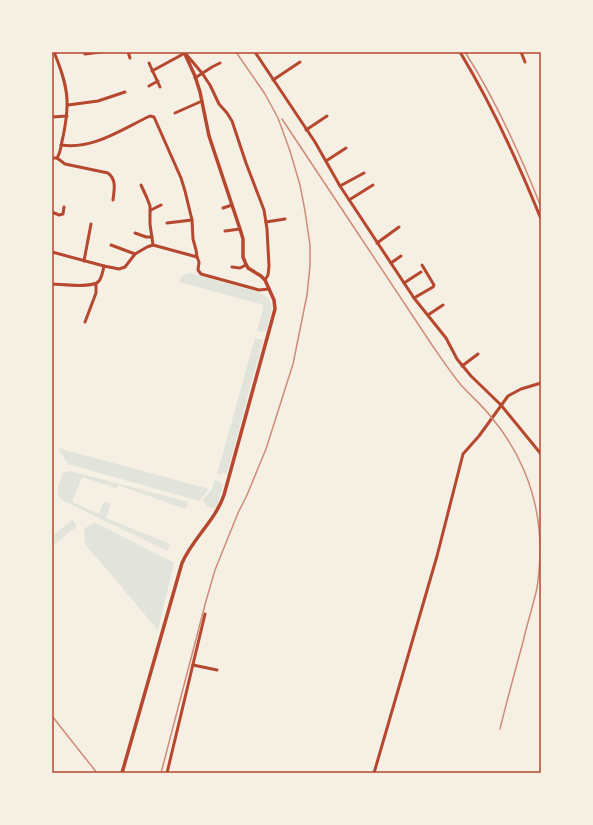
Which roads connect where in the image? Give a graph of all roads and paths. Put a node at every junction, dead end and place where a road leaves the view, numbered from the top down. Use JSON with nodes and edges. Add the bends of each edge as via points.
{"nodes":[{"id":1,"x":54,"y":52,"type":"edge"},
{"id":2,"x":101,"y":52,"type":"edge"},
{"id":3,"x":128,"y":52,"type":"edge"},
{"id":4,"x":255,"y":52,"type":"edge"},
{"id":5,"x":460,"y":52,"type":"edge"},
{"id":6,"x":521,"y":52,"type":"edge"},
{"id":7,"x":185,"y":53,"type":"edge"},
{"id":8,"x":85,"y":54,"type":"dead end"},
{"id":9,"x":130,"y":58,"type":"dead end"},
{"id":10,"x":300,"y":62,"type":"dead end"},
{"id":11,"x":525,"y":62,"type":"dead end"},
{"id":12,"x":149,"y":63,"type":"dead end"},
{"id":13,"x":220,"y":63,"type":"dead end"},
{"id":14,"x":152,"y":71,"type":"junction"},
{"id":15,"x":202,"y":73,"type":"junction"},
{"id":16,"x":195,"y":78,"type":"junction"},
{"id":17,"x":273,"y":80,"type":"junction"},
{"id":18,"x":158,"y":81,"type":"junction"},
{"id":19,"x":149,"y":86,"type":"dead end"},
{"id":20,"x":160,"y":87,"type":"dead end"},
{"id":21,"x":125,"y":92,"type":"dead end"},
{"id":22,"x":202,"y":101,"type":"junction"},
{"id":23,"x":68,"y":105,"type":"junction"},
{"id":24,"x":175,"y":113,"type":"dead end"},
{"id":25,"x":67,"y":116,"type":"junction"},
{"id":26,"x":327,"y":116,"type":"dead end"},
{"id":27,"x":52,"y":117,"type":"edge"},
{"id":28,"x":306,"y":130,"type":"junction"},
{"id":29,"x":61,"y":145,"type":"junction"},
{"id":30,"x":346,"y":148,"type":"dead end"},
{"id":31,"x":52,"y":158,"type":"edge"},
{"id":32,"x":57,"y":158,"type":"junction"},
{"id":33,"x":326,"y":161,"type":"junction"},
{"id":34,"x":364,"y":173,"type":"dead end"},
{"id":35,"x":141,"y":185,"type":"dead end"},
{"id":36,"x":373,"y":185,"type":"dead end"},
{"id":37,"x":340,"y":186,"type":"junction"},
{"id":38,"x":113,"y":200,"type":"dead end"},
{"id":39,"x":349,"y":200,"type":"junction"},
{"id":40,"x":161,"y":205,"type":"dead end"},
{"id":41,"x":232,"y":205,"type":"junction"},
{"id":42,"x":64,"y":207,"type":"dead end"},
{"id":43,"x":223,"y":208,"type":"dead end"},
{"id":44,"x":151,"y":210,"type":"junction"},
{"id":45,"x":52,"y":212,"type":"edge"},
{"id":46,"x":284,"y":219,"type":"dead end"},
{"id":47,"x":192,"y":220,"type":"junction"},
{"id":48,"x":541,"y":220,"type":"edge"},
{"id":49,"x":266,"y":222,"type":"junction"},
{"id":50,"x":167,"y":223,"type":"dead end"},
{"id":51,"x":91,"y":224,"type":"dead end"},
{"id":52,"x":399,"y":228,"type":"dead end"},
{"id":53,"x":240,"y":229,"type":"junction"},
{"id":54,"x":225,"y":231,"type":"dead end"},
{"id":55,"x":135,"y":233,"type":"dead end"},
{"id":56,"x":152,"y":237,"type":"junction"},
{"id":57,"x":377,"y":242,"type":"junction"},
{"id":58,"x":111,"y":244,"type":"dead end"},
{"id":59,"x":153,"y":245,"type":"junction"},
{"id":60,"x":52,"y":252,"type":"edge"},
{"id":61,"x":135,"y":254,"type":"junction"},
{"id":62,"x":401,"y":256,"type":"dead end"},
{"id":63,"x":197,"y":257,"type":"junction"},
{"id":64,"x":84,"y":260,"type":"junction"},
{"id":65,"x":391,"y":263,"type":"junction"},
{"id":66,"x":246,"y":265,"type":"junction"},
{"id":67,"x":422,"y":265,"type":"dead end"},
{"id":68,"x":104,"y":266,"type":"junction"},
{"id":69,"x":232,"y":267,"type":"dead end"},
{"id":70,"x":421,"y":272,"type":"dead end"},
{"id":71,"x":265,"y":280,"type":"junction"},
{"id":72,"x":404,"y":283,"type":"junction"},
{"id":73,"x":52,"y":284,"type":"edge"},
{"id":74,"x":96,"y":284,"type":"junction"},
{"id":75,"x":269,"y":289,"type":"junction"},
{"id":76,"x":414,"y":298,"type":"junction"},
{"id":77,"x":443,"y":305,"type":"dead end"},
{"id":78,"x":428,"y":316,"type":"junction"},
{"id":79,"x":85,"y":322,"type":"dead end"},
{"id":80,"x":478,"y":354,"type":"dead end"},
{"id":81,"x":462,"y":366,"type":"junction"},
{"id":82,"x":541,"y":383,"type":"edge"},
{"id":83,"x":501,"y":405,"type":"junction"},
{"id":84,"x":541,"y":453,"type":"edge"},
{"id":85,"x":205,"y":614,"type":"dead end"},
{"id":86,"x":193,"y":665,"type":"junction"},
{"id":87,"x":217,"y":670,"type":"dead end"},
{"id":88,"x":122,"y":773,"type":"edge"},
{"id":89,"x":167,"y":773,"type":"edge"},
{"id":90,"x":374,"y":773,"type":"edge"}],
"edges":[{"from":1,"to":23,"type":"street"},
{"from":2,"to":8,"type":"street"},
{"from":3,"to":9,"type":"street"},
{"from":4,"to":17,"type":"street"},
{"from":5,"to":48,"type":"street","via":[[513,153]]},
{"from":6,"to":11,"type":"street"},
{"from":7,"to":14,"type":"street"},
{"from":7,"to":15,"type":"street"},
{"from":7,"to":16,"type":"street"},
{"from":10,"to":17,"type":"street"},
{"from":12,"to":14,"type":"street"},
{"from":13,"to":15,"type":"street"},
{"from":14,"to":18,"type":"street"},
{"from":15,"to":16,"type":"street"},
{"from":15,"to":49,"type":"street","via":[[219,104],[232,121]]},
{"from":16,"to":22,"type":"street"},
{"from":17,"to":28,"type":"street"},
{"from":18,"to":19,"type":"street"},
{"from":18,"to":20,"type":"street"},
{"from":21,"to":23,"type":"street"},
{"from":22,"to":24,"type":"street"},
{"from":22,"to":41,"type":"street","via":[[210,136]]},
{"from":23,"to":25,"type":"street"},
{"from":25,"to":27,"type":"street"},
{"from":25,"to":29,"type":"street"},
{"from":26,"to":28,"type":"street"},
{"from":28,"to":33,"type":"street"},
{"from":29,"to":32,"type":"street"},
{"from":29,"to":47,"type":"street","via":[[74,146],[98,141],[150,116],[154,117],[181,178]]},
{"from":30,"to":33,"type":"street"},
{"from":31,"to":32,"type":"street"},
{"from":32,"to":38,"type":"street","via":[[65,164],[112,175],[115,183]]},
{"from":33,"to":37,"type":"street"},
{"from":34,"to":37,"type":"street"},
{"from":35,"to":44,"type":"street"},
{"from":36,"to":39,"type":"street"},
{"from":37,"to":39,"type":"street"},
{"from":39,"to":57,"type":"street"},
{"from":40,"to":44,"type":"street"},
{"from":41,"to":43,"type":"street"},
{"from":41,"to":53,"type":"street"},
{"from":42,"to":45,"type":"street","via":[[63,214]]},
{"from":44,"to":56,"type":"street"},
{"from":46,"to":49,"type":"street"},
{"from":47,"to":50,"type":"street"},
{"from":47,"to":63,"type":"street"},
{"from":49,"to":71,"type":"street","via":[[269,266]]},
{"from":51,"to":64,"type":"street"},
{"from":52,"to":57,"type":"street"},
{"from":53,"to":54,"type":"street"},
{"from":53,"to":66,"type":"street"},
{"from":55,"to":56,"type":"street"},
{"from":56,"to":59,"type":"street"},
{"from":57,"to":65,"type":"street"},
{"from":58,"to":61,"type":"street"},
{"from":59,"to":61,"type":"street"},
{"from":59,"to":63,"type":"street"},
{"from":60,"to":64,"type":"street"},
{"from":61,"to":68,"type":"street","via":[[121,268]]},
{"from":62,"to":65,"type":"street"},
{"from":63,"to":75,"type":"street","via":[[198,270],[201,274],[259,290]]},
{"from":64,"to":68,"type":"street"},
{"from":65,"to":72,"type":"street"},
{"from":66,"to":69,"type":"street","via":[[240,268]]},
{"from":66,"to":71,"type":"street"},
{"from":67,"to":76,"type":"street","via":[[434,285]]},
{"from":68,"to":74,"type":"street","via":[[100,280]]},
{"from":70,"to":72,"type":"street"},
{"from":71,"to":75,"type":"street"},
{"from":72,"to":76,"type":"street"},
{"from":73,"to":74,"type":"street"},
{"from":74,"to":79,"type":"street","via":[[96,293]]},
{"from":75,"to":88,"type":"street","via":[[275,304],[275,313],[224,495],[216,512],[182,563]]},
{"from":76,"to":78,"type":"street"},
{"from":77,"to":78,"type":"street"},
{"from":78,"to":81,"type":"street","via":[[442,332]]},
{"from":80,"to":81,"type":"street"},
{"from":81,"to":83,"type":"street"},
{"from":82,"to":83,"type":"street","via":[[508,396]]},
{"from":83,"to":84,"type":"street"},
{"from":83,"to":90,"type":"street","via":[[462,457],[437,556]]},
{"from":85,"to":86,"type":"street"},
{"from":86,"to":87,"type":"street"},
{"from":86,"to":89,"type":"street"}]}
